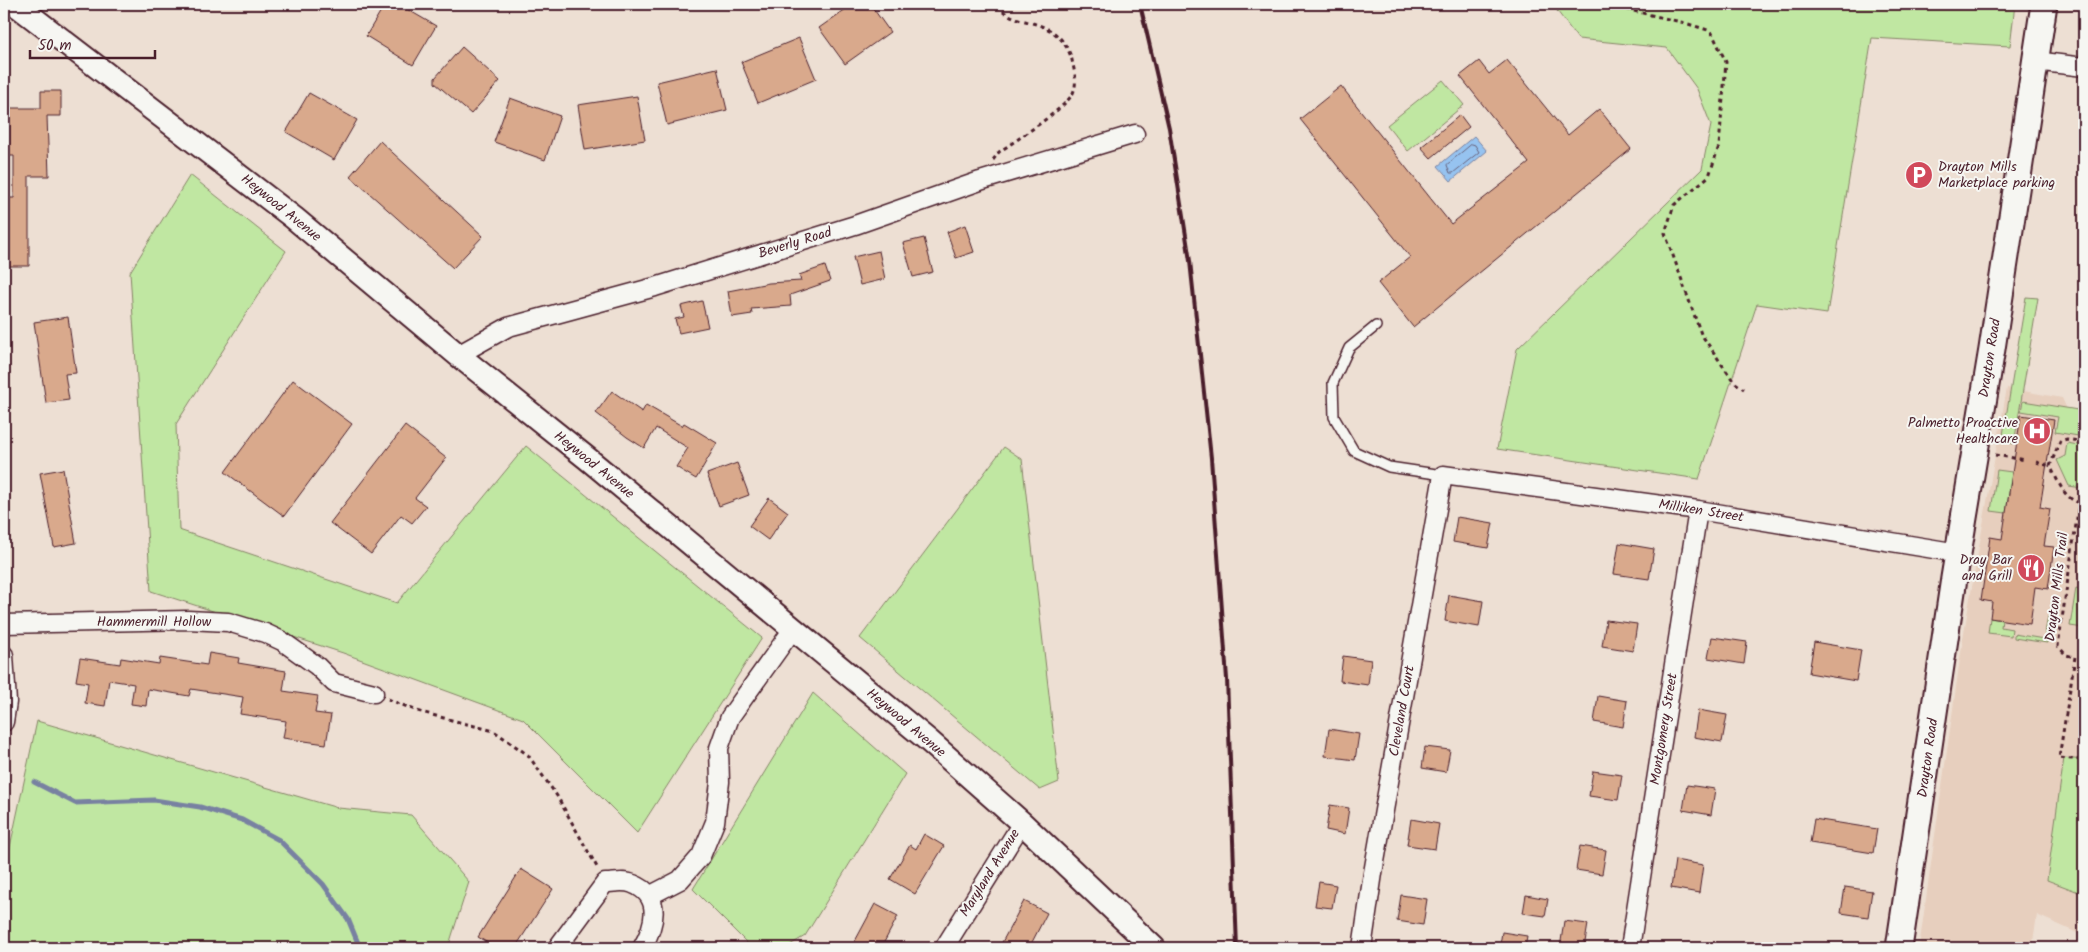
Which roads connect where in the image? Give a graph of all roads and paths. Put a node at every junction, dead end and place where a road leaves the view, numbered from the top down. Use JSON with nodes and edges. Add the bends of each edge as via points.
{"nodes":[{"id":1,"x":16,"y":4,"type":"edge"},
{"id":2,"x":996,"y":4,"type":"edge"},
{"id":3,"x":1611,"y":4,"type":"edge"},
{"id":4,"x":2044,"y":4,"type":"edge"},
{"id":5,"x":2035,"y":61,"type":"junction"},
{"id":6,"x":2084,"y":67,"type":"edge"},
{"id":7,"x":1135,"y":134,"type":"dead end"},
{"id":8,"x":980,"y":181,"type":"junction"},
{"id":9,"x":1376,"y":326,"type":"dead end"},
{"id":10,"x":458,"y":355,"type":"junction"},
{"id":11,"x":1744,"y":389,"type":"dead end"},
{"id":12,"x":2084,"y":442,"type":"edge"},
{"id":13,"x":1995,"y":455,"type":"dead end"},
{"id":14,"x":2026,"y":460,"type":"dead end"},
{"id":15,"x":2036,"y":462,"type":"dead end"},
{"id":16,"x":2050,"y":466,"type":"junction"},
{"id":17,"x":1443,"y":475,"type":"junction"},
{"id":18,"x":2084,"y":494,"type":"edge"},
{"id":19,"x":2079,"y":504,"type":"junction"},
{"id":20,"x":2084,"y":504,"type":"edge"},
{"id":21,"x":1698,"y":510,"type":"junction"},
{"id":22,"x":1958,"y":553,"type":"junction"},
{"id":23,"x":4,"y":624,"type":"edge"},
{"id":24,"x":793,"y":629,"type":"junction"},
{"id":25,"x":4,"y":655,"type":"edge"},
{"id":26,"x":374,"y":693,"type":"joint"},
{"id":27,"x":4,"y":722,"type":"edge"},
{"id":28,"x":2084,"y":760,"type":"edge"},
{"id":29,"x":1022,"y":823,"type":"junction"},
{"id":30,"x":605,"y":883,"type":"junction"},
{"id":31,"x":649,"y":896,"type":"junction"},
{"id":32,"x":557,"y":948,"type":"edge"},
{"id":33,"x":642,"y":948,"type":"edge"},
{"id":34,"x":944,"y":948,"type":"edge"},
{"id":35,"x":1154,"y":948,"type":"edge"},
{"id":36,"x":1362,"y":948,"type":"edge"},
{"id":37,"x":1630,"y":948,"type":"edge"},
{"id":38,"x":1899,"y":948,"type":"edge"}],
"edges":[{"from":1,"to":10,"type":"street","name":"Heywood Avenue","via":[[294,218]]},
{"from":2,"to":8,"type":"path","via":[[1005,14],[1047,28],[1064,42],[1076,77],[1073,93],[1063,106],[999,152],[986,167]]},
{"from":3,"to":11,"type":"path","via":[[1711,30],[1726,62],[1719,146],[1709,176],[1674,206],[1665,233],[1701,334],[1734,382]]},
{"from":4,"to":5,"type":"main road","name":"Drayton Road"},
{"from":5,"to":6,"type":"street"},
{"from":5,"to":22,"type":"main road","name":"Drayton Road"},
{"from":7,"to":8,"type":"street","name":"Beverly Road"},
{"from":8,"to":10,"type":"street","name":"Beverly Road","via":[[855,225],[656,287],[508,326]]},
{"from":9,"to":17,"type":"lane","via":[[1349,348],[1333,383],[1334,417],[1354,451],[1390,467]]},
{"from":10,"to":24,"type":"street","name":"Heywood Avenue"},
{"from":12,"to":16,"type":"path","via":[[2060,441]]},
{"from":13,"to":14,"type":"path"},
{"from":15,"to":16,"type":"path"},
{"from":16,"to":19,"type":"path","via":[[2065,496]]},
{"from":17,"to":21,"type":"street","name":"Milliken Street"},
{"from":17,"to":36,"type":"street","name":"Cleveland Court"},
{"from":18,"to":19,"type":"path"},
{"from":19,"to":20,"type":"path"},
{"from":19,"to":28,"type":"path","name":"Drayton Mills Trail","via":[[2058,646],[2066,655],[2075,656],[2059,758]]},
{"from":21,"to":22,"type":"street","name":"Milliken Street"},
{"from":21,"to":37,"type":"street","name":"Montgomery Street"},
{"from":22,"to":38,"type":"main road","name":"Drayton Road"},
{"from":23,"to":26,"type":"street","name":"Hammermill Hollow","via":[[228,622],[282,641],[317,666],[334,683]]},
{"from":24,"to":29,"type":"street","name":"Heywood Avenue"},
{"from":24,"to":31,"type":"street","via":[[730,717],[719,748],[720,782],[715,822],[702,856],[680,880]]},
{"from":25,"to":27,"type":"street"},
{"from":26,"to":30,"type":"path","via":[[417,711],[494,732],[528,755],[557,796]]},
{"from":29,"to":34,"type":"street","name":"Maryland Avenue"},
{"from":29,"to":35,"type":"street","name":"Heywood Avenue"},
{"from":30,"to":31,"type":"street","via":[[633,884]]},
{"from":30,"to":32,"type":"street"},
{"from":31,"to":33,"type":"street","via":[[654,915]]}]}
